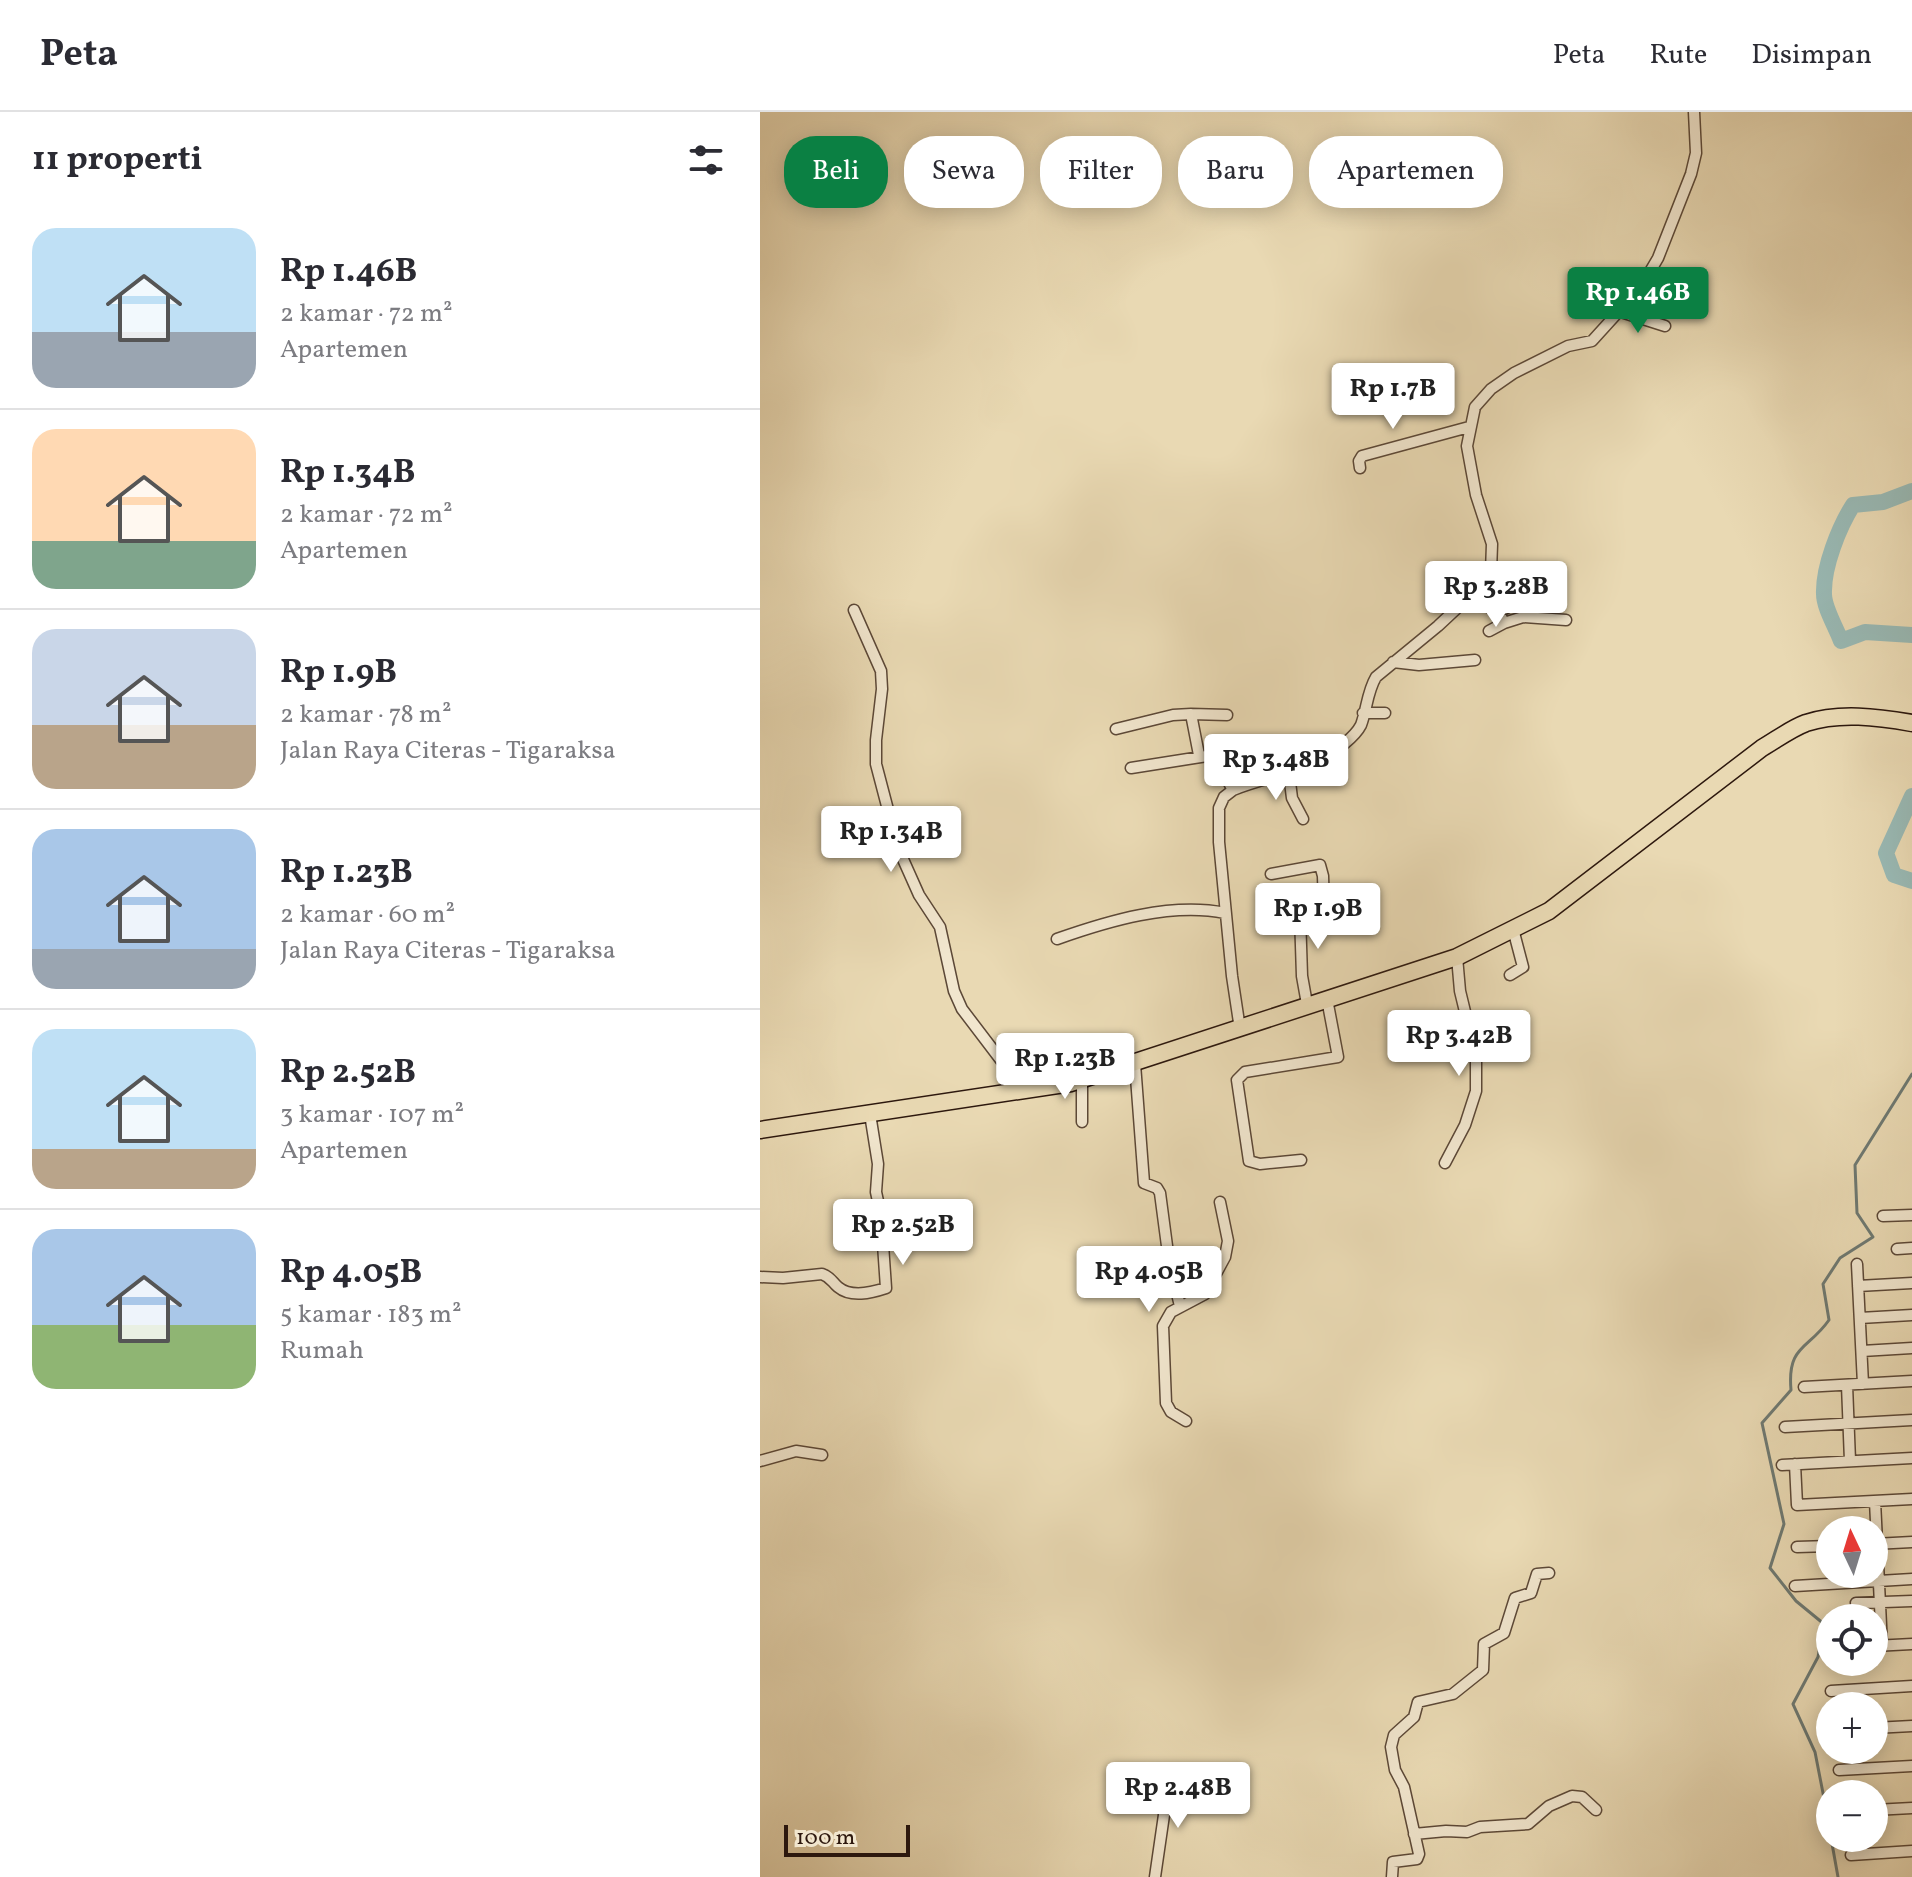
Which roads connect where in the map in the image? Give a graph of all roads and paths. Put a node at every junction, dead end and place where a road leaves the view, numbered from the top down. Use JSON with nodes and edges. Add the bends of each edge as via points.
{"nodes":[{"id":1,"x":1694,"y":112,"type":"edge"},
{"id":2,"x":1641,"y":287,"type":"junction"},
{"id":3,"x":1679,"y":292,"type":"dead end"},
{"id":4,"x":1621,"y":312,"type":"junction"},
{"id":5,"x":1665,"y":326,"type":"dead end"},
{"id":6,"x":1469,"y":427,"type":"junction"},
{"id":7,"x":1360,"y":468,"type":"dead end"},
{"id":8,"x":1467,"y":597,"type":"junction"},
{"id":9,"x":1530,"y":601,"type":"dead end"},
{"id":10,"x":854,"y":610,"type":"dead end"},
{"id":11,"x":1499,"y":612,"type":"junction"},
{"id":12,"x":1566,"y":620,"type":"dead end"},
{"id":13,"x":1504,"y":623,"type":"junction"},
{"id":14,"x":1489,"y":631,"type":"dead end"},
{"id":15,"x":1475,"y":660,"type":"dead end"},
{"id":16,"x":1393,"y":662,"type":"junction"},
{"id":17,"x":1363,"y":713,"type":"junction"},
{"id":18,"x":1385,"y":713,"type":"dead end"},
{"id":19,"x":1191,"y":714,"type":"junction"},
{"id":20,"x":1227,"y":715,"type":"dead end"},
{"id":21,"x":1912,"y":723,"type":"edge"},
{"id":22,"x":1116,"y":729,"type":"dead end"},
{"id":23,"x":1199,"y":755,"type":"junction"},
{"id":24,"x":1131,"y":768,"type":"dead end"},
{"id":25,"x":1289,"y":774,"type":"junction"},
{"id":26,"x":1233,"y":790,"type":"junction"},
{"id":27,"x":1303,"y":819,"type":"dead end"},
{"id":28,"x":1271,"y":874,"type":"dead end"},
{"id":29,"x":1341,"y":905,"type":"dead end"},
{"id":30,"x":1324,"y":909,"type":"junction"},
{"id":31,"x":1225,"y":913,"type":"junction"},
{"id":32,"x":1513,"y":929,"type":"junction"},
{"id":33,"x":1057,"y":939,"type":"dead end"},
{"id":34,"x":1457,"y":957,"type":"junction"},
{"id":35,"x":1510,"y":975,"type":"dead end"},
{"id":36,"x":1327,"y":999,"type":"junction"},
{"id":37,"x":1307,"y":1004,"type":"junction"},
{"id":38,"x":1240,"y":1029,"type":"junction"},
{"id":39,"x":1137,"y":1058,"type":"junction"},
{"id":40,"x":1082,"y":1080,"type":"junction"},
{"id":41,"x":1030,"y":1090,"type":"junction"},
{"id":42,"x":870,"y":1114,"type":"junction"},
{"id":43,"x":1082,"y":1122,"type":"dead end"},
{"id":44,"x":760,"y":1130,"type":"edge"},
{"id":45,"x":1301,"y":1160,"type":"dead end"},
{"id":46,"x":1445,"y":1163,"type":"dead end"},
{"id":47,"x":1220,"y":1202,"type":"dead end"},
{"id":48,"x":1912,"y":1215,"type":"edge"},
{"id":49,"x":1883,"y":1216,"type":"dead end"},
{"id":50,"x":1912,"y":1248,"type":"edge"},
{"id":51,"x":1897,"y":1249,"type":"dead end"},
{"id":52,"x":1857,"y":1264,"type":"dead end"},
{"id":53,"x":760,"y":1277,"type":"edge"},
{"id":54,"x":1912,"y":1283,"type":"edge"},
{"id":55,"x":1858,"y":1286,"type":"junction"},
{"id":56,"x":1180,"y":1306,"type":"junction"},
{"id":57,"x":1912,"y":1315,"type":"edge"},
{"id":58,"x":1860,"y":1318,"type":"junction"},
{"id":59,"x":1912,"y":1348,"type":"edge"},
{"id":60,"x":1862,"y":1351,"type":"junction"},
{"id":61,"x":1912,"y":1381,"type":"edge"},
{"id":62,"x":1863,"y":1384,"type":"junction"},
{"id":63,"x":1847,"y":1385,"type":"junction"},
{"id":64,"x":1804,"y":1387,"type":"dead end"},
{"id":65,"x":1912,"y":1420,"type":"edge"},
{"id":66,"x":1186,"y":1421,"type":"dead end"},
{"id":67,"x":1849,"y":1423,"type":"junction"},
{"id":68,"x":1785,"y":1427,"type":"dead end"},
{"id":69,"x":822,"y":1455,"type":"dead end"},
{"id":70,"x":1912,"y":1458,"type":"edge"},
{"id":71,"x":760,"y":1461,"type":"edge"},
{"id":72,"x":1850,"y":1461,"type":"junction"},
{"id":73,"x":1795,"y":1464,"type":"junction"},
{"id":74,"x":1782,"y":1465,"type":"dead end"},
{"id":75,"x":1912,"y":1499,"type":"edge"},
{"id":76,"x":1875,"y":1501,"type":"junction"},
{"id":77,"x":1875,"y":1516,"type":"edge"},
{"id":78,"x":1912,"y":1542,"type":"edge"},
{"id":79,"x":1888,"y":1543,"type":"edge"},
{"id":80,"x":1816,"y":1546,"type":"edge"},
{"id":81,"x":1797,"y":1547,"type":"dead end"},
{"id":82,"x":1549,"y":1573,"type":"dead end"},
{"id":83,"x":1912,"y":1579,"type":"edge"},
{"id":84,"x":1888,"y":1580,"type":"edge"},
{"id":85,"x":1816,"y":1585,"type":"edge"},
{"id":86,"x":1795,"y":1586,"type":"dead end"},
{"id":87,"x":1879,"y":1588,"type":"edge"},
{"id":88,"x":1912,"y":1601,"type":"edge"},
{"id":89,"x":1856,"y":1603,"type":"dead end"},
{"id":90,"x":1880,"y":1603,"type":"junction"},
{"id":91,"x":1912,"y":1644,"type":"edge"},
{"id":92,"x":1888,"y":1645,"type":"edge"},
{"id":93,"x":1912,"y":1686,"type":"edge"},
{"id":94,"x":1831,"y":1691,"type":"dead end"},
{"id":95,"x":1912,"y":1726,"type":"edge"},
{"id":96,"x":1888,"y":1727,"type":"edge"},
{"id":97,"x":1912,"y":1766,"type":"edge"},
{"id":98,"x":1839,"y":1770,"type":"dead end"},
{"id":99,"x":1161,"y":1779,"type":"dead end"},
{"id":100,"x":1912,"y":1808,"type":"edge"},
{"id":101,"x":1888,"y":1809,"type":"edge"},
{"id":102,"x":1596,"y":1810,"type":"dead end"},
{"id":103,"x":1414,"y":1834,"type":"junction"},
{"id":104,"x":1912,"y":1851,"type":"edge"},
{"id":105,"x":1851,"y":1855,"type":"dead end"},
{"id":106,"x":1155,"y":1877,"type":"edge"},
{"id":107,"x":1392,"y":1877,"type":"edge"}],
"edges":[{"from":1,"to":2,"type":"street","via":[[1691,174]]},
{"from":2,"to":3,"type":"street","via":[[1659,285]]},
{"from":2,"to":4,"type":"street"},
{"from":4,"to":5,"type":"street"},
{"from":4,"to":6,"type":"street","via":[[1592,341],[1545,356],[1491,389],[1475,407]]},
{"from":6,"to":7,"type":"street","via":[[1362,456]]},
{"from":6,"to":8,"type":"street","via":[[1472,479],[1493,557],[1485,582]]},
{"from":8,"to":11,"type":"street"},
{"from":8,"to":16,"type":"street"},
{"from":9,"to":11,"type":"street"},
{"from":10,"to":41,"type":"street","via":[[881,671],[876,764],[898,848],[940,927],[962,1009],[1013,1076]]},
{"from":11,"to":13,"type":"street"},
{"from":12,"to":13,"type":"street","via":[[1523,617]]},
{"from":13,"to":14,"type":"street"},
{"from":15,"to":16,"type":"street"},
{"from":16,"to":17,"type":"street","via":[[1376,677]]},
{"from":17,"to":18,"type":"street"},
{"from":17,"to":25,"type":"street","via":[[1356,733],[1340,747]]},
{"from":19,"to":20,"type":"street"},
{"from":19,"to":22,"type":"street"},
{"from":19,"to":23,"type":"street"},
{"from":21,"to":32,"type":"main road","via":[[1853,717],[1792,729],[1549,911]]},
{"from":23,"to":24,"type":"street"},
{"from":23,"to":26,"type":"street","via":[[1217,761]]},
{"from":25,"to":26,"type":"street"},
{"from":25,"to":27,"type":"street","via":[[1292,798]]},
{"from":26,"to":31,"type":"street","via":[[1219,808]]},
{"from":28,"to":30,"type":"street","via":[[1320,865]]},
{"from":29,"to":30,"type":"street"},
{"from":30,"to":37,"type":"street","via":[[1300,915]]},
{"from":31,"to":33,"type":"street","via":[[1204,909],[1151,915]]},
{"from":31,"to":38,"type":"street"},
{"from":32,"to":34,"type":"main road"},
{"from":32,"to":35,"type":"street","via":[[1523,967]]},
{"from":34,"to":36,"type":"main road"},
{"from":34,"to":46,"type":"street","via":[[1476,1057],[1476,1091]]},
{"from":36,"to":37,"type":"main road"},
{"from":36,"to":45,"type":"street","via":[[1338,1057],[1245,1072],[1237,1080],[1249,1161]]},
{"from":37,"to":38,"type":"main road"},
{"from":38,"to":39,"type":"main road"},
{"from":39,"to":40,"type":"main road"},
{"from":39,"to":56,"type":"street","via":[[1144,1183],[1160,1193]]},
{"from":40,"to":41,"type":"main road"},
{"from":40,"to":43,"type":"street"},
{"from":41,"to":42,"type":"main road"},
{"from":42,"to":44,"type":"main road"},
{"from":42,"to":53,"type":"street","via":[[886,1288],[848,1294],[822,1274]]},
{"from":47,"to":56,"type":"street","via":[[1228,1241],[1225,1257],[1205,1294]]},
{"from":48,"to":49,"type":"street"},
{"from":50,"to":51,"type":"street"},
{"from":52,"to":55,"type":"street"},
{"from":54,"to":55,"type":"street"},
{"from":55,"to":58,"type":"street"},
{"from":56,"to":66,"type":"street","via":[[1163,1326],[1165,1390],[1168,1409]]},
{"from":57,"to":58,"type":"street"},
{"from":58,"to":60,"type":"street"},
{"from":59,"to":60,"type":"street"},
{"from":60,"to":62,"type":"street"},
{"from":61,"to":62,"type":"street"},
{"from":62,"to":63,"type":"street"},
{"from":63,"to":64,"type":"street"},
{"from":63,"to":67,"type":"street"},
{"from":65,"to":67,"type":"street"},
{"from":67,"to":68,"type":"street"},
{"from":67,"to":72,"type":"street"},
{"from":69,"to":71,"type":"street","via":[[796,1451]]},
{"from":70,"to":72,"type":"street"},
{"from":72,"to":73,"type":"street"},
{"from":73,"to":74,"type":"street"},
{"from":73,"to":76,"type":"street","via":[[1797,1505]]},
{"from":75,"to":76,"type":"street"},
{"from":76,"to":77,"type":"street"},
{"from":78,"to":79,"type":"street"},
{"from":80,"to":81,"type":"street"},
{"from":82,"to":103,"type":"street","via":[[1537,1574],[1531,1593],[1515,1598],[1504,1633],[1484,1644],[1483,1670],[1453,1694],[1418,1702],[1414,1717],[1394,1735],[1391,1757]]},
{"from":83,"to":84,"type":"street"},
{"from":85,"to":86,"type":"street"},
{"from":87,"to":90,"type":"street"},
{"from":88,"to":90,"type":"street"},
{"from":89,"to":90,"type":"street"},
{"from":91,"to":92,"type":"street"},
{"from":93,"to":94,"type":"street"},
{"from":95,"to":96,"type":"street"},
{"from":97,"to":98,"type":"street"},
{"from":99,"to":106,"type":"street","via":[[1164,1815]]},
{"from":100,"to":101,"type":"street"},
{"from":102,"to":103,"type":"street","via":[[1582,1797],[1572,1796],[1528,1824]]},
{"from":103,"to":107,"type":"street","via":[[1418,1857],[1393,1862]]},
{"from":104,"to":105,"type":"street"}]}
